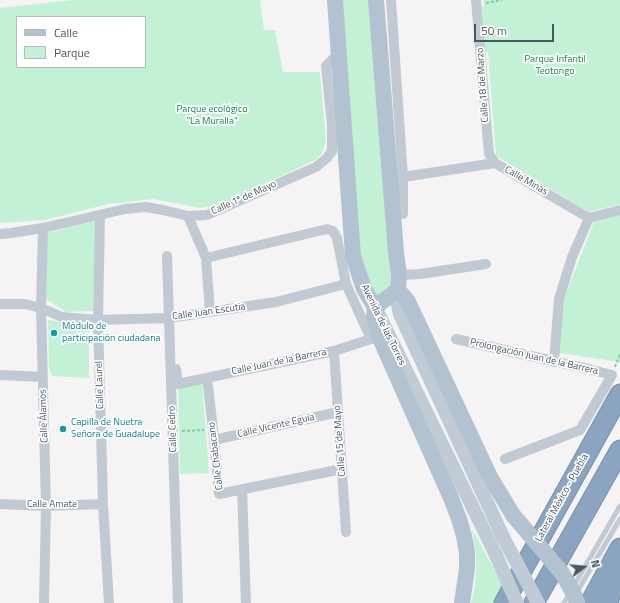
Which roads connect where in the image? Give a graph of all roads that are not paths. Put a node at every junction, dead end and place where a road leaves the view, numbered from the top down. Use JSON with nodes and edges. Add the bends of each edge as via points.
{"nodes":[{"id":1,"x":335,"y":0,"type":"edge"},
{"id":2,"x":376,"y":0,"type":"edge"},
{"id":3,"x":392,"y":0,"type":"edge"},
{"id":4,"x":476,"y":2,"type":"edge"},
{"id":5,"x":338,"y":54,"type":"junction"},
{"id":6,"x":495,"y":164,"type":"junction"},
{"id":7,"x":403,"y":177,"type":"junction"},
{"id":8,"x":620,"y":210,"type":"edge"},
{"id":9,"x":404,"y":214,"type":"dead end"},
{"id":10,"x":100,"y":215,"type":"junction"},
{"id":11,"x":188,"y":216,"type":"junction"},
{"id":12,"x":589,"y":218,"type":"junction"},
{"id":13,"x":43,"y":228,"type":"junction"},
{"id":14,"x":0,"y":234,"type":"edge"},
{"id":15,"x":168,"y":256,"type":"dead end"},
{"id":16,"x":206,"y":258,"type":"junction"},
{"id":17,"x":486,"y":264,"type":"dead end"},
{"id":18,"x":398,"y":283,"type":"junction"},
{"id":19,"x":346,"y":284,"type":"junction"},
{"id":20,"x":0,"y":304,"type":"edge"},
{"id":21,"x":375,"y":307,"type":"junction"},
{"id":22,"x":41,"y":308,"type":"junction"},
{"id":23,"x":210,"y":312,"type":"junction"},
{"id":24,"x":169,"y":318,"type":"junction"},
{"id":25,"x":98,"y":320,"type":"junction"},
{"id":26,"x":375,"y":338,"type":"junction"},
{"id":27,"x":456,"y":340,"type":"dead end"},
{"id":28,"x":170,"y":349,"type":"junction"},
{"id":29,"x":334,"y":351,"type":"junction"},
{"id":30,"x":554,"y":362,"type":"junction"},
{"id":31,"x":0,"y":375,"type":"edge"},
{"id":32,"x":42,"y":377,"type":"junction"},
{"id":33,"x":207,"y":378,"type":"junction"},
{"id":34,"x":620,"y":394,"type":"edge"},
{"id":35,"x":338,"y":412,"type":"junction"},
{"id":36,"x":214,"y":440,"type":"junction"},
{"id":37,"x":620,"y":450,"type":"edge"},
{"id":38,"x":505,"y":459,"type":"dead end"},
{"id":39,"x":342,"y":469,"type":"junction"},
{"id":40,"x":242,"y":489,"type":"junction"},
{"id":41,"x":620,"y":502,"type":"edge"},
{"id":42,"x":0,"y":504,"type":"edge"},
{"id":43,"x":104,"y":504,"type":"junction"},
{"id":44,"x":46,"y":506,"type":"junction"},
{"id":45,"x":620,"y":506,"type":"edge"},
{"id":46,"x":620,"y":519,"type":"edge"},
{"id":47,"x":346,"y":532,"type":"dead end"},
{"id":48,"x":620,"y":548,"type":"edge"},
{"id":49,"x":617,"y":577,"type":"edge"},
{"id":50,"x":44,"y":603,"type":"edge"},
{"id":51,"x":109,"y":603,"type":"edge"},
{"id":52,"x":178,"y":603,"type":"edge"},
{"id":53,"x":246,"y":603,"type":"edge"},
{"id":54,"x":462,"y":603,"type":"edge"},
{"id":55,"x":504,"y":603,"type":"edge"},
{"id":56,"x":517,"y":603,"type":"edge"},
{"id":57,"x":534,"y":603,"type":"edge"},
{"id":58,"x":538,"y":603,"type":"edge"},
{"id":59,"x":564,"y":603,"type":"edge"},
{"id":60,"x":567,"y":603,"type":"edge"},
{"id":61,"x":571,"y":603,"type":"edge"},
{"id":62,"x":577,"y":603,"type":"edge"},
{"id":63,"x":590,"y":603,"type":"edge"},
{"id":64,"x":608,"y":603,"type":"edge"}],
"edges":[{"from":1,"to":5,"type":"main road","name":"Avenida de las Torres"},
{"from":2,"to":18,"type":"main road","name":"Avenida de las Torres"},
{"from":3,"to":7,"type":"street"},
{"from":4,"to":6,"type":"street","name":"Calle 18 de Marzo","via":[[489,154]]},
{"from":5,"to":11,"type":"street","name":"Calle 1º de Mayo","via":[[326,66],[333,139],[332,151],[327,158],[316,167],[207,215]]},
{"from":5,"to":21,"type":"main road","name":"Avenida de las Torres","via":[[353,256],[364,289]]},
{"from":6,"to":7,"type":"street","name":"Calle Minas"},
{"from":6,"to":12,"type":"street","name":"Calle Minas"},
{"from":7,"to":9,"type":"street"},
{"from":8,"to":12,"type":"street"},
{"from":10,"to":11,"type":"street","name":"Calle 1º de Mayo","via":[[125,209],[146,208]]},
{"from":10,"to":13,"type":"street","name":"Calle 1º de Mayo"},
{"from":10,"to":25,"type":"street","name":"Calle Laurel"},
{"from":11,"to":16,"type":"street"},
{"from":12,"to":30,"type":"street","via":[[572,257],[559,299]]},
{"from":13,"to":14,"type":"street","name":"Calle 1º de Mayo"},
{"from":13,"to":22,"type":"street","name":"Calle Álamos"},
{"from":15,"to":24,"type":"street","name":"Calle Cedro"},
{"from":16,"to":19,"type":"street","via":[[327,229],[333,231],[337,238]]},
{"from":16,"to":23,"type":"street"},
{"from":17,"to":18,"type":"street","via":[[420,274]]},
{"from":18,"to":21,"type":"main road"},
{"from":18,"to":58,"type":"main road","name":"Avenida de las Torres","bridge":true,"via":[[400,314],[503,537]]},
{"from":18,"to":62,"type":"main road","bridge":true,"via":[[489,475],[513,515],[562,573]]},
{"from":19,"to":23,"type":"street","name":"Calle Juan Escutia","via":[[276,302]]},
{"from":19,"to":26,"type":"street"},
{"from":20,"to":22,"type":"street","name":"Calle Juan Escutia","via":[[25,304]]},
{"from":21,"to":26,"type":"main road"},
{"from":21,"to":56,"type":"main road","name":"Avenida de las Torres","bridge":true},
{"from":22,"to":25,"type":"street","name":"Calle Juan Escutia","via":[[62,317]]},
{"from":22,"to":32,"type":"street","name":"Calle Álamos"},
{"from":23,"to":24,"type":"street","name":"Calle Juan Escutia"},
{"from":24,"to":25,"type":"street","name":"Calle Juan Escutia"},
{"from":24,"to":28,"type":"street","name":"Calle Cedro"},
{"from":25,"to":43,"type":"street","name":"Calle Laurel"},
{"from":26,"to":29,"type":"street","name":"Calle Juan de la Barrera"},
{"from":26,"to":54,"type":"main road","via":[[459,519],[467,552]]},
{"from":27,"to":30,"type":"street","name":"Prolongación Juan de la Barrera"},
{"from":28,"to":33,"type":"street","name":"Calle Juan de la Barrera","via":[[178,384]]},
{"from":28,"to":52,"type":"street","name":"Calle Cedro"},
{"from":29,"to":33,"type":"street","name":"Calle Juan de la Barrera"},
{"from":29,"to":35,"type":"street","name":"Calle 15 de Mayo"},
{"from":30,"to":38,"type":"street","name":"Prolongación Juan de la Barrera","via":[[612,376],[580,430]]},
{"from":31,"to":32,"type":"street"},
{"from":32,"to":44,"type":"street","name":"Calle Álamos"},
{"from":33,"to":36,"type":"street","name":"Calle Chabacano"},
{"from":34,"to":55,"type":"highway","name":"Lateral México - Puebla"},
{"from":35,"to":36,"type":"street","name":"Calle Vicente Eguía"},
{"from":35,"to":39,"type":"street","name":"Calle 15 de Mayo"},
{"from":36,"to":40,"type":"street","name":"Calle Chabacano","via":[[219,494]]},
{"from":37,"to":57,"type":"highway"},
{"from":39,"to":40,"type":"street"},
{"from":39,"to":47,"type":"street","name":"Calle 15 de Mayo"},
{"from":40,"to":53,"type":"street"},
{"from":41,"to":60,"type":"highway"},
{"from":42,"to":44,"type":"street","name":"Calle Amate"},
{"from":43,"to":44,"type":"street","name":"Calle Amate"},
{"from":43,"to":51,"type":"street","name":"Calle Laurel"},
{"from":44,"to":50,"type":"street","name":"Calle Álamos"},
{"from":45,"to":59,"type":"lane","bridge":true},
{"from":46,"to":61,"type":"lane","bridge":true},
{"from":48,"to":63,"type":"highway"},
{"from":49,"to":64,"type":"highway"}]}
